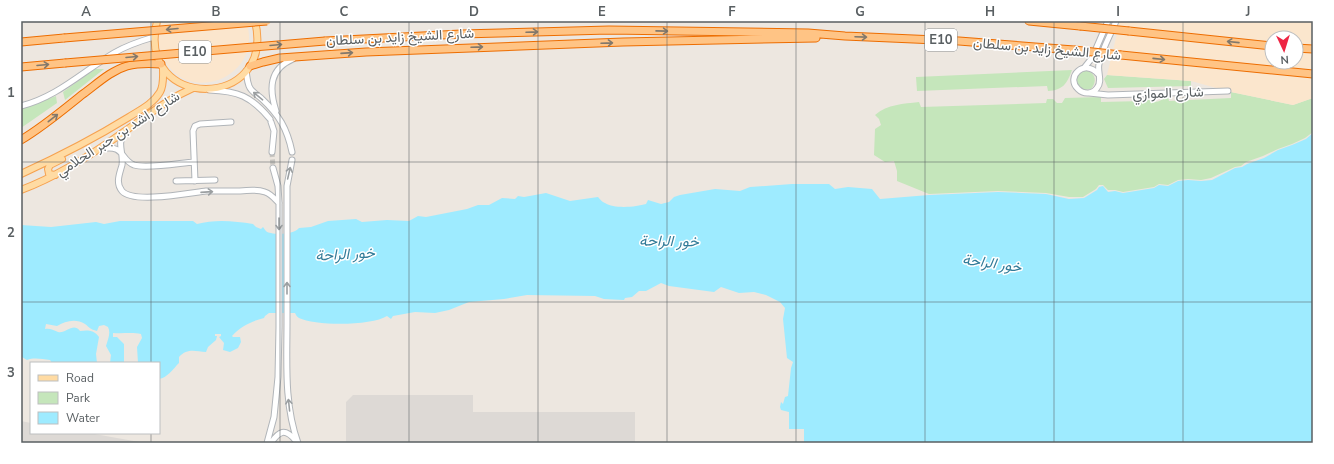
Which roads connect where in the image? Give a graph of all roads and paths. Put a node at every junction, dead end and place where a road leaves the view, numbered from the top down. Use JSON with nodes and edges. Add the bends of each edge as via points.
{"nodes":[{"id":1,"x":150,"y":21,"type":"edge"},
{"id":2,"x":157,"y":21,"type":"edge"},
{"id":3,"x":255,"y":21,"type":"edge"},
{"id":4,"x":267,"y":21,"type":"edge"},
{"id":5,"x":1029,"y":21,"type":"edge"},
{"id":6,"x":1108,"y":21,"type":"edge"},
{"id":7,"x":1116,"y":21,"type":"edge"},
{"id":8,"x":154,"y":35,"type":"junction"},
{"id":9,"x":845,"y":36,"type":"junction"},
{"id":10,"x":21,"y":42,"type":"edge"},
{"id":11,"x":1264,"y":45,"type":"edge"},
{"id":12,"x":308,"y":56,"type":"junction"},
{"id":13,"x":162,"y":66,"type":"junction"},
{"id":14,"x":21,"y":67,"type":"edge"},
{"id":15,"x":248,"y":68,"type":"junction"},
{"id":16,"x":1084,"y":68,"type":"junction"},
{"id":17,"x":1098,"y":74,"type":"junction"},
{"id":18,"x":1310,"y":74,"type":"edge"},
{"id":19,"x":1100,"y":80,"type":"junction"},
{"id":20,"x":193,"y":88,"type":"junction"},
{"id":21,"x":208,"y":90,"type":"junction"},
{"id":22,"x":1228,"y":91,"type":"dead end"},
{"id":23,"x":1089,"y":93,"type":"junction"},
{"id":24,"x":1108,"y":95,"type":"junction"},
{"id":25,"x":21,"y":106,"type":"edge"},
{"id":26,"x":276,"y":114,"type":"junction"},
{"id":27,"x":231,"y":122,"type":"dead end"},
{"id":28,"x":126,"y":131,"type":"junction"},
{"id":29,"x":21,"y":140,"type":"edge"},
{"id":30,"x":88,"y":141,"type":"junction"},
{"id":31,"x":99,"y":149,"type":"junction"},
{"id":32,"x":122,"y":152,"type":"junction"},
{"id":33,"x":272,"y":152,"type":"tunnel mouth"},
{"id":34,"x":292,"y":152,"type":"dead end"},
{"id":35,"x":292,"y":160,"type":"dead end"},
{"id":36,"x":194,"y":162,"type":"junction"},
{"id":37,"x":273,"y":168,"type":"tunnel mouth"},
{"id":38,"x":21,"y":174,"type":"edge"},
{"id":39,"x":55,"y":175,"type":"junction"},
{"id":40,"x":215,"y":180,"type":"dead end"},
{"id":41,"x":176,"y":181,"type":"dead end"},
{"id":42,"x":195,"y":181,"type":"junction"},
{"id":43,"x":21,"y":190,"type":"edge"},
{"id":44,"x":279,"y":203,"type":"junction"},
{"id":45,"x":297,"y":442,"type":"edge"},
{"id":46,"x":267,"y":443,"type":"edge"},
{"id":47,"x":270,"y":443,"type":"edge"}],
"edges":[{"from":1,"to":8,"type":"main road"},
{"from":2,"to":8,"type":"main road"},
{"from":3,"to":15,"type":"main road","via":[[258,44]]},
{"from":4,"to":10,"type":"highway","number":"E10","one_way":true,"bridge":true},
{"from":11,"to":5,"type":"highway","name":"شارع الشيخ زايد بن سلطان","one_way":true,"bridge":true},
{"from":6,"to":16,"type":"street","via":[[1092,58]]},
{"from":7,"to":17,"type":"street","via":[[1100,60]]},
{"from":8,"to":13,"type":"main road","via":[[155,51]]},
{"from":8,"to":25,"type":"street","via":[[115,52],[55,93]]},
{"from":12,"to":9,"type":"highway","one_way":true,"via":[[455,48]]},
{"from":14,"to":9,"type":"highway","name":"شارع الشيخ زايد بن سلطان","number":"E10","one_way":true,"bridge":true,"via":[[325,41],[454,34],[609,30],[808,33]]},
{"from":9,"to":18,"type":"highway","name":"شارع الشيخ زايد بن سلطان","number":"E10","one_way":true,"bridge":true,"via":[[1074,50]]},
{"from":12,"to":15,"type":"highway","via":[[274,59]]},
{"from":12,"to":26,"type":"street","via":[[286,62],[276,73],[271,90]]},
{"from":13,"to":20,"type":"main road","via":[[171,77]]},
{"from":29,"to":13,"type":"highway","one_way":true,"via":[[113,72],[136,64]]},
{"from":13,"to":30,"type":"main road","name":"شارع راشد بن جبر الحلامي","via":[[162,86],[154,99],[147,106]]},
{"from":15,"to":21,"type":"main road","via":[[236,81]]},
{"from":26,"to":15,"type":"street","one_way":true,"via":[[248,86]]},
{"from":16,"to":17,"type":"street","via":[[1092,68]]},
{"from":16,"to":23,"type":"street","via":[[1077,73],[1074,81],[1078,89]]},
{"from":17,"to":19,"type":"street"},
{"from":19,"to":23,"type":"street","via":[[1097,88]]},
{"from":19,"to":24,"type":"street"},
{"from":20,"to":21,"type":"main road"},
{"from":20,"to":28,"type":"main road","name":"شارع راشد بن جبر الحلامي","via":[[165,102]]},
{"from":21,"to":33,"type":"street","via":[[241,94],[263,111],[274,131]]},
{"from":22,"to":24,"type":"street","name":"شارع الموازي"},
{"from":23,"to":24,"type":"street","name":"شارع الموازي"},
{"from":26,"to":34,"type":"street","via":[[287,132]]},
{"from":27,"to":36,"type":"street","via":[[195,126]]},
{"from":28,"to":31,"type":"main road","name":"شارع راشد بن جبر الحلامي"},
{"from":28,"to":32,"type":"street","via":[[120,141]]},
{"from":30,"to":38,"type":"main road","name":"شارع راشد بن جبر الحلامي"},
{"from":30,"to":39,"type":"main road","via":[[50,166],[49,174]]},
{"from":31,"to":32,"type":"street","via":[[112,148]]},
{"from":31,"to":39,"type":"main road","name":"شارع راشد بن جبر الحلامي"},
{"from":32,"to":36,"type":"street","via":[[135,165]]},
{"from":32,"to":44,"type":"street","one_way":true,"via":[[119,187],[130,196],[253,190],[271,195]]},
{"from":45,"to":35,"type":"street","one_way":true,"via":[[292,428],[288,398],[287,186]]},
{"from":36,"to":42,"type":"street"},
{"from":37,"to":44,"type":"street"},
{"from":39,"to":43,"type":"main road","name":"شارع راشد بن جبر الحلامي"},
{"from":40,"to":42,"type":"street"},
{"from":41,"to":42,"type":"street"},
{"from":44,"to":46,"type":"street","one_way":true,"via":[[276,396]]},
{"from":45,"to":47,"type":"street","via":[[286,432],[280,433]]}]}
